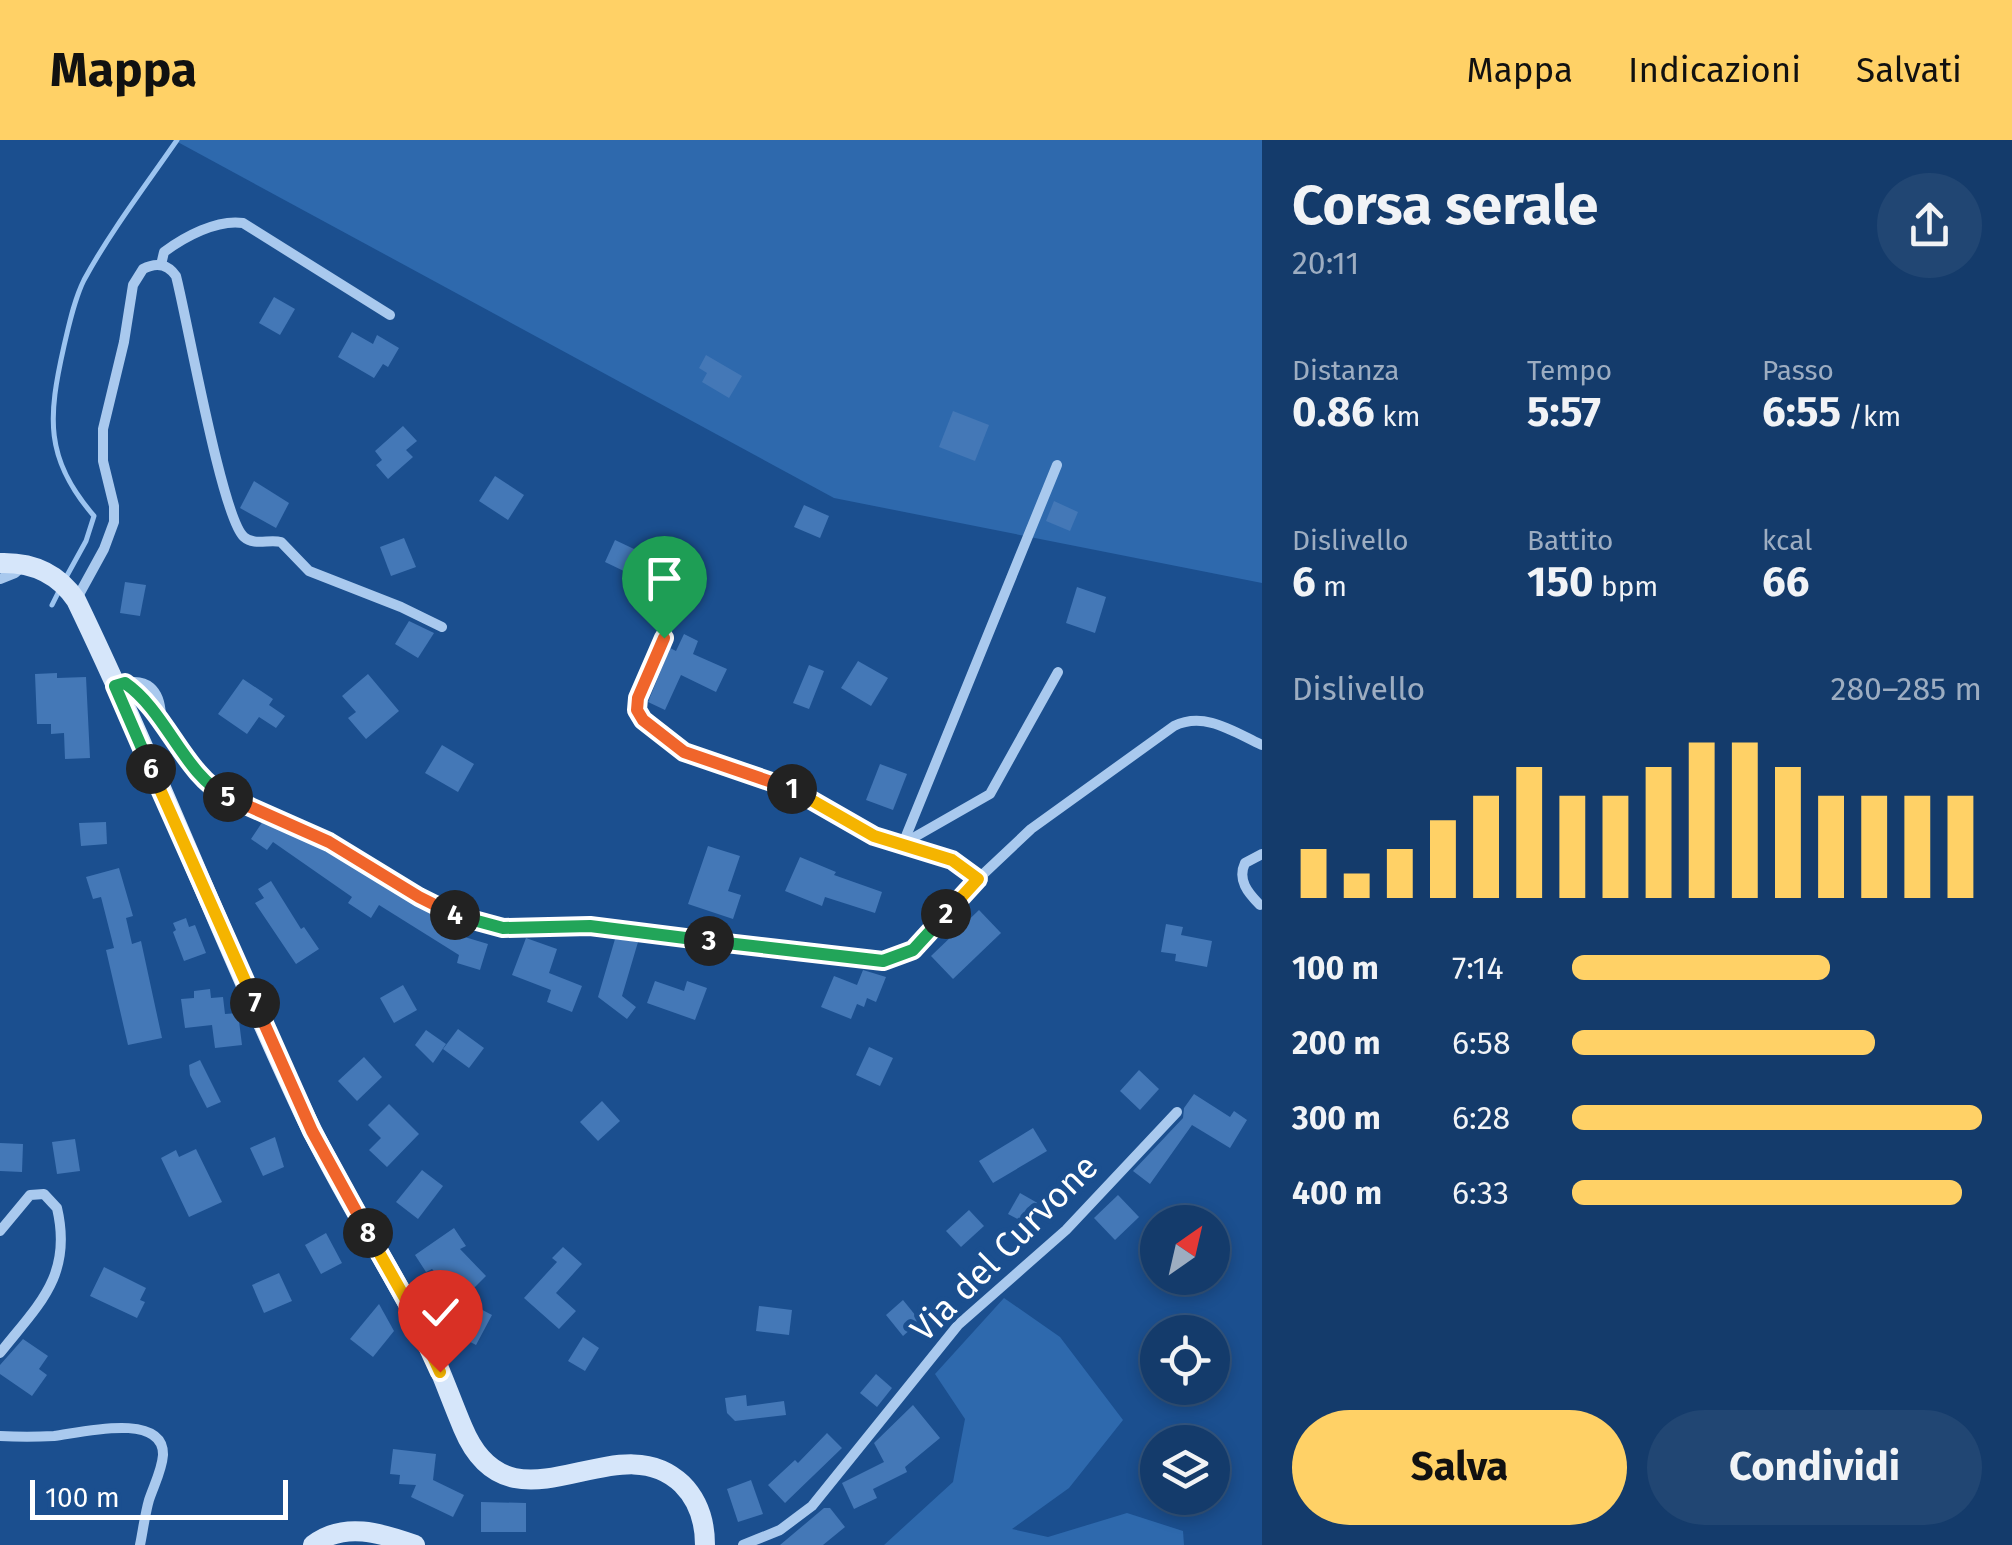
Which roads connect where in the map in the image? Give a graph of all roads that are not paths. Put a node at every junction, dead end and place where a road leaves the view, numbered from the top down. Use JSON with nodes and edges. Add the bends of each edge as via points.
{"nodes":[{"id":1,"x":161,"y":265,"type":"junction"},
{"id":2,"x":390,"y":316,"type":"dead end"},
{"id":3,"x":1057,"y":465,"type":"dead end"},
{"id":4,"x":0,"y":563,"type":"edge"},
{"id":5,"x":25,"y":564,"type":"junction"},
{"id":6,"x":0,"y":579,"type":"edge"},
{"id":7,"x":76,"y":600,"type":"junction"},
{"id":8,"x":442,"y":626,"type":"dead end"},
{"id":9,"x":664,"y":638,"type":"dead end"},
{"id":10,"x":1058,"y":672,"type":"dead end"},
{"id":11,"x":120,"y":685,"type":"junction"},
{"id":12,"x":1262,"y":745,"type":"edge"},
{"id":13,"x":902,"y":846,"type":"junction"},
{"id":14,"x":1262,"y":854,"type":"edge"},
{"id":15,"x":978,"y":879,"type":"junction"},
{"id":16,"x":1260,"y":905,"type":"edge"},
{"id":17,"x":1177,"y":1112,"type":"dead end"},
{"id":18,"x":0,"y":1231,"type":"edge"},
{"id":19,"x":0,"y":1353,"type":"edge"},
{"id":20,"x":0,"y":1436,"type":"edge"},
{"id":21,"x":140,"y":1545,"type":"edge"},
{"id":22,"x":313,"y":1545,"type":"edge"},
{"id":23,"x":415,"y":1545,"type":"edge"},
{"id":24,"x":705,"y":1545,"type":"edge"},
{"id":25,"x":744,"y":1545,"type":"edge"}],
"edges":[{"from":1,"to":2,"type":"street","via":[[172,246],[220,224],[243,223]]},
{"from":1,"to":7,"type":"street","via":[[143,269],[133,285],[102,437],[114,522]]},
{"from":1,"to":8,"type":"street","via":[[176,276],[225,492],[242,536],[281,542],[309,571]]},
{"from":3,"to":13,"type":"street"},
{"from":4,"to":5,"type":"main road"},
{"from":5,"to":6,"type":"street"},
{"from":5,"to":7,"type":"main road","via":[[57,578]]},
{"from":7,"to":11,"type":"main road"},
{"from":9,"to":13,"type":"street","via":[[637,705],[653,730],[684,752],[800,792]]},
{"from":10,"to":13,"type":"street","via":[[990,794]]},
{"from":11,"to":15,"type":"street","via":[[147,700],[220,793],[329,842],[450,912],[492,926],[590,926],[883,961],[918,946]]},
{"from":11,"to":24,"type":"main road","via":[[305,1116],[423,1334],[470,1442],[496,1470],[527,1480],[626,1463],[661,1470],[698,1504]]},
{"from":12,"to":15,"type":"street","via":[[1203,720],[1179,723],[1031,830]]},
{"from":13,"to":15,"type":"street","via":[[952,860]]},
{"from":14,"to":16,"type":"street","via":[[1245,863],[1242,874]]},
{"from":17,"to":25,"type":"street","name":"Via del Curvone","via":[[1066,1230],[958,1325],[812,1506]]},
{"from":18,"to":19,"type":"street","via":[[30,1195],[44,1194],[57,1208],[52,1286]]},
{"from":20,"to":21,"type":"street","via":[[126,1428],[155,1437],[163,1458]]},
{"from":22,"to":23,"type":"main road","via":[[351,1531]]}]}
